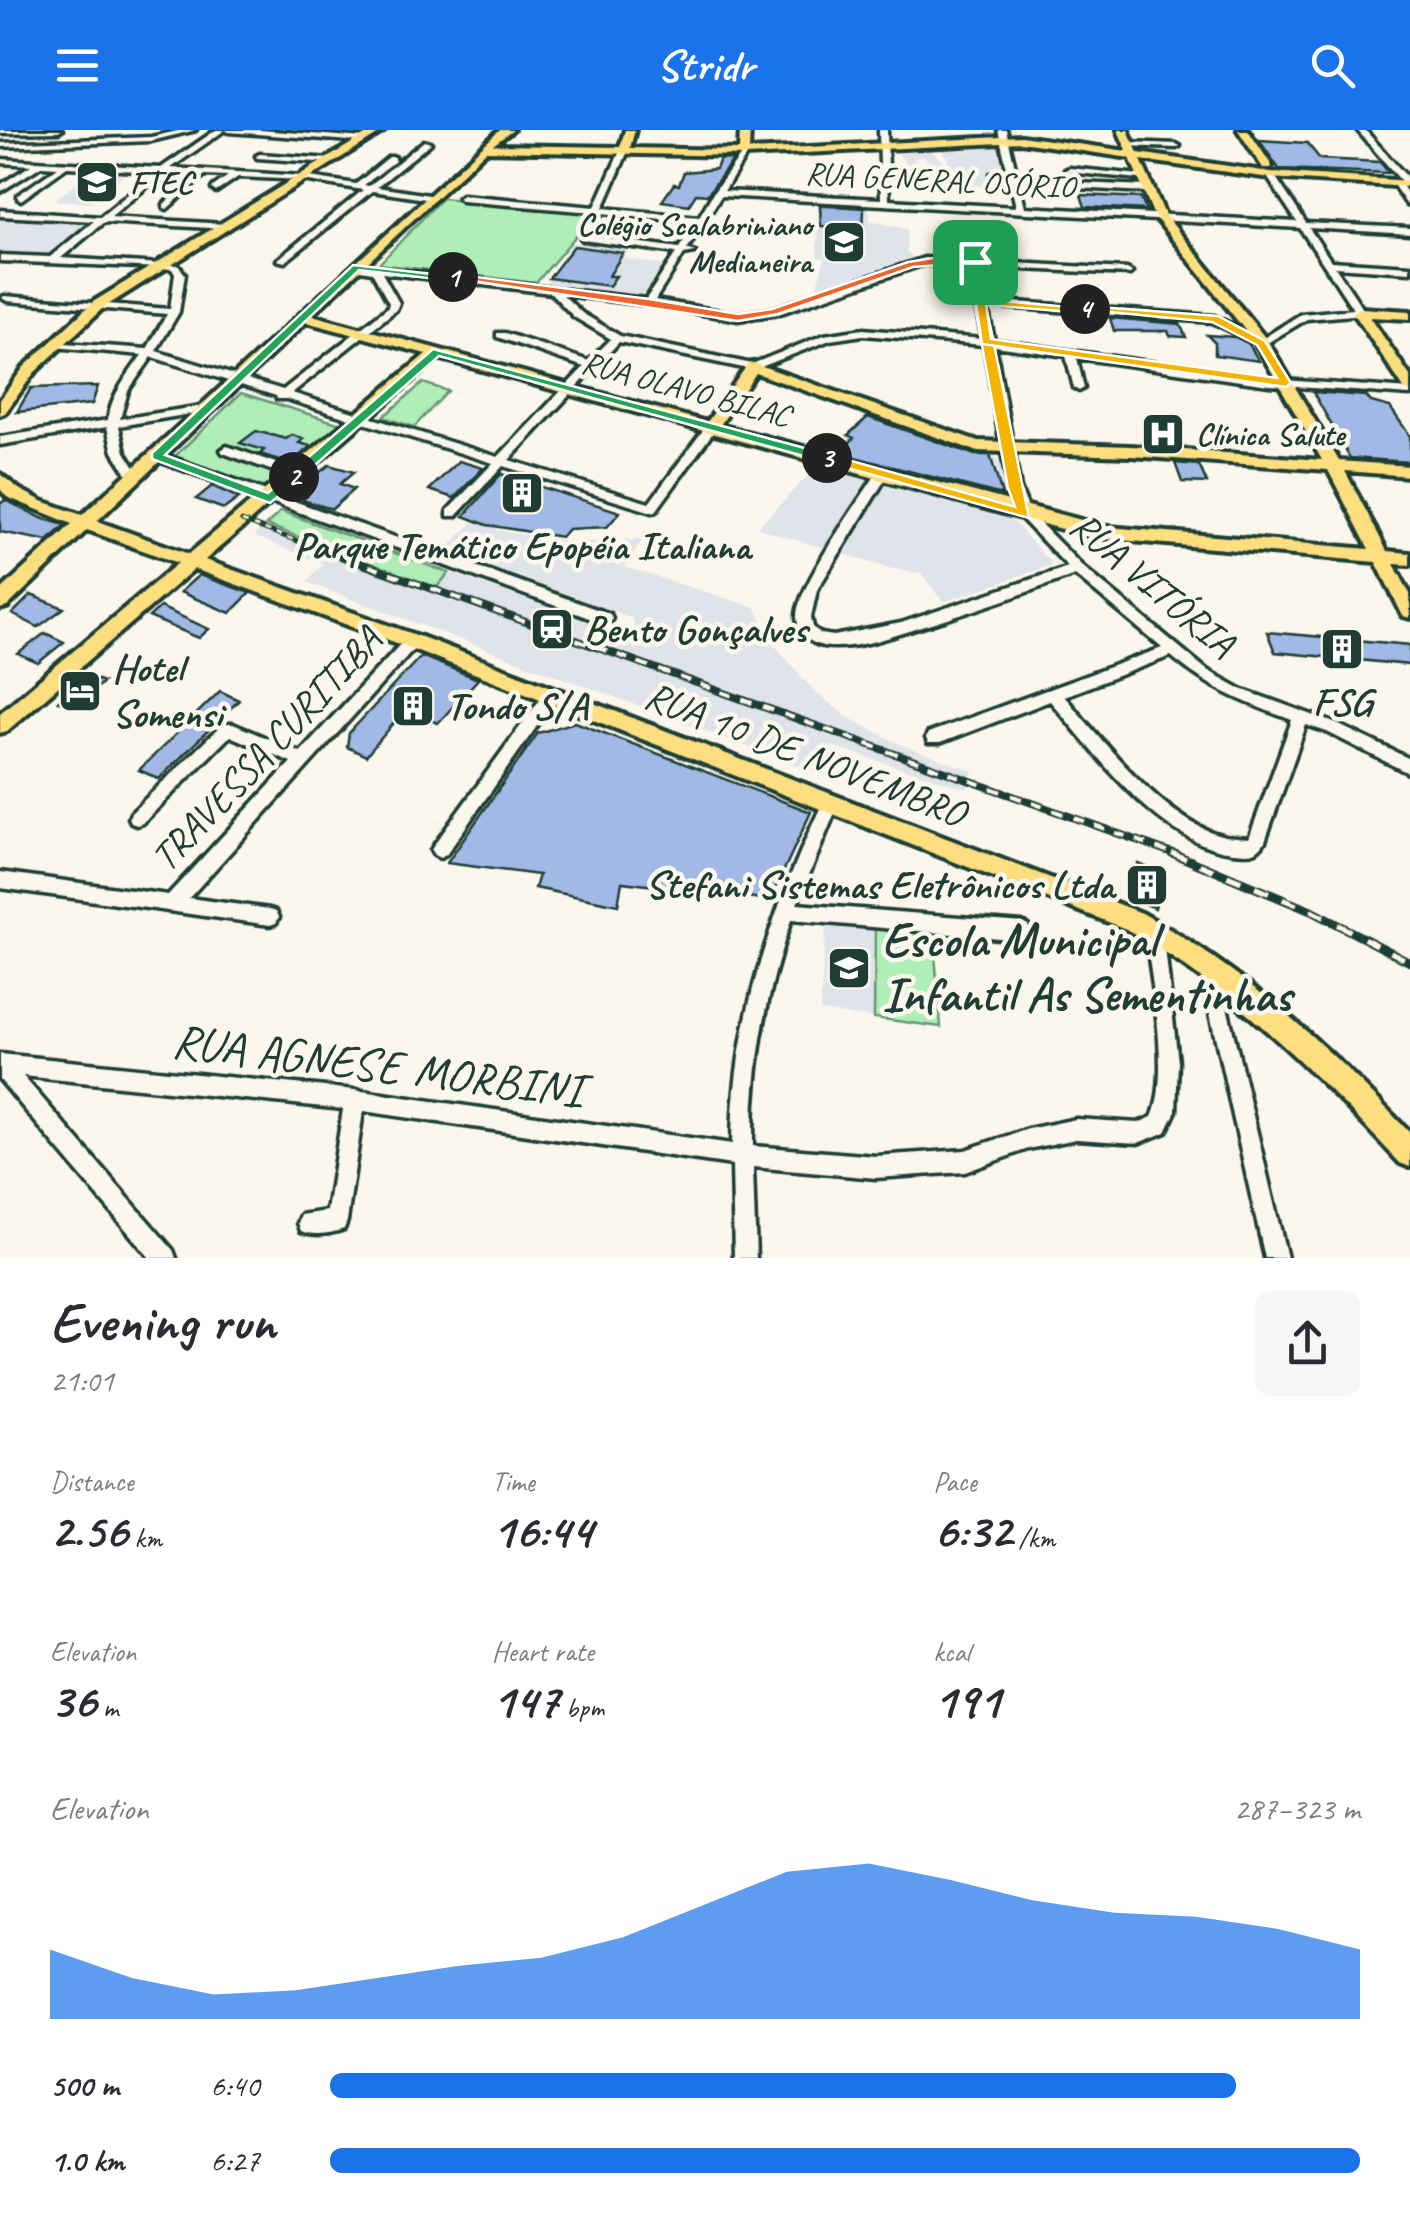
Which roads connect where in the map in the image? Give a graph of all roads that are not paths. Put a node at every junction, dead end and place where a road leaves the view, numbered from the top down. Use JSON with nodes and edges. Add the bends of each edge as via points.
{"nodes":[{"id":1,"x":44,"y":130,"type":"edge"},
{"id":2,"x":58,"y":130,"type":"edge"},
{"id":3,"x":192,"y":130,"type":"edge"},
{"id":4,"x":221,"y":130,"type":"edge"},
{"id":5,"x":229,"y":130,"type":"edge"},
{"id":6,"x":380,"y":130,"type":"edge"},
{"id":7,"x":508,"y":130,"type":"edge"},
{"id":8,"x":630,"y":130,"type":"edge"},
{"id":9,"x":745,"y":130,"type":"edge"},
{"id":10,"x":883,"y":130,"type":"edge"},
{"id":11,"x":1123,"y":130,"type":"edge"},
{"id":12,"x":1243,"y":130,"type":"edge"},
{"id":13,"x":1361,"y":130,"type":"edge"},
{"id":14,"x":0,"y":131,"type":"edge"},
{"id":15,"x":1004,"y":135,"type":"edge"},
{"id":16,"x":364,"y":140,"type":"junction"},
{"id":17,"x":427,"y":143,"type":"dead end"},
{"id":18,"x":0,"y":145,"type":"edge"},
{"id":19,"x":884,"y":145,"type":"junction"},
{"id":20,"x":1176,"y":146,"type":"dead end"},
{"id":21,"x":484,"y":148,"type":"junction"},
{"id":22,"x":1130,"y":149,"type":"junction"},
{"id":23,"x":624,"y":151,"type":"junction"},
{"id":24,"x":745,"y":155,"type":"junction"},
{"id":25,"x":260,"y":156,"type":"dead end"},
{"id":26,"x":392,"y":159,"type":"dead end"},
{"id":27,"x":0,"y":161,"type":"edge"},
{"id":28,"x":330,"y":161,"type":"junction"},
{"id":29,"x":40,"y":163,"type":"junction"},
{"id":30,"x":65,"y":165,"type":"junction"},
{"id":31,"x":1068,"y":170,"type":"dead end"},
{"id":32,"x":1268,"y":170,"type":"junction"},
{"id":33,"x":161,"y":171,"type":"junction"},
{"id":34,"x":202,"y":173,"type":"junction"},
{"id":35,"x":884,"y":173,"type":"junction"},
{"id":36,"x":925,"y":174,"type":"dead end"},
{"id":37,"x":235,"y":175,"type":"junction"},
{"id":38,"x":303,"y":178,"type":"junction"},
{"id":39,"x":1405,"y":181,"type":"edge"},
{"id":40,"x":1002,"y":182,"type":"dead end"},
{"id":41,"x":1143,"y":183,"type":"junction"},
{"id":42,"x":1016,"y":184,"type":"junction"},
{"id":43,"x":1080,"y":186,"type":"dead end"},
{"id":44,"x":364,"y":188,"type":"junction"},
{"id":45,"x":0,"y":189,"type":"edge"},
{"id":46,"x":216,"y":189,"type":"dead end"},
{"id":47,"x":721,"y":194,"type":"junction"},
{"id":48,"x":21,"y":197,"type":"dead end"},
{"id":49,"x":429,"y":198,"type":"junction"},
{"id":50,"x":462,"y":198,"type":"dead end"},
{"id":51,"x":886,"y":202,"type":"junction"},
{"id":52,"x":1410,"y":203,"type":"edge"},
{"id":53,"x":167,"y":206,"type":"dead end"},
{"id":54,"x":1021,"y":210,"type":"junction"},
{"id":55,"x":598,"y":211,"type":"junction"},
{"id":56,"x":0,"y":213,"type":"edge"},
{"id":57,"x":1160,"y":216,"type":"junction"},
{"id":58,"x":100,"y":220,"type":"junction"},
{"id":59,"x":702,"y":224,"type":"junction"},
{"id":60,"x":1301,"y":224,"type":"junction"},
{"id":61,"x":225,"y":226,"type":"junction"},
{"id":62,"x":1410,"y":230,"type":"edge"},
{"id":63,"x":686,"y":252,"type":"junction"},
{"id":64,"x":0,"y":258,"type":"edge"},
{"id":65,"x":282,"y":260,"type":"dead end"},
{"id":66,"x":51,"y":261,"type":"junction"},
{"id":67,"x":975,"y":262,"type":"junction"},
{"id":68,"x":1328,"y":264,"type":"junction"},
{"id":69,"x":162,"y":265,"type":"junction"},
{"id":70,"x":357,"y":267,"type":"junction"},
{"id":71,"x":375,"y":269,"type":"junction"},
{"id":72,"x":1410,"y":269,"type":"edge"},
{"id":73,"x":1127,"y":272,"type":"dead end"},
{"id":74,"x":552,"y":289,"type":"junction"},
{"id":75,"x":8,"y":298,"type":"dead end"},
{"id":76,"x":652,"y":302,"type":"junction"},
{"id":77,"x":980,"y":302,"type":"junction"},
{"id":78,"x":98,"y":305,"type":"junction"},
{"id":79,"x":174,"y":312,"type":"junction"},
{"id":80,"x":1360,"y":312,"type":"junction"},
{"id":81,"x":1410,"y":315,"type":"edge"},
{"id":82,"x":304,"y":317,"type":"junction"},
{"id":83,"x":364,"y":332,"type":"junction"},
{"id":84,"x":501,"y":335,"type":"dead end"},
{"id":85,"x":617,"y":338,"type":"junction"},
{"id":86,"x":986,"y":342,"type":"junction"},
{"id":87,"x":1262,"y":343,"type":"junction"},
{"id":88,"x":54,"y":344,"type":"junction"},
{"id":89,"x":437,"y":352,"type":"junction"},
{"id":90,"x":1070,"y":352,"type":"junction"},
{"id":91,"x":140,"y":354,"type":"junction"},
{"id":92,"x":592,"y":366,"type":"junction"},
{"id":93,"x":752,"y":367,"type":"junction"},
{"id":94,"x":236,"y":382,"type":"junction"},
{"id":95,"x":1286,"y":383,"type":"junction"},
{"id":96,"x":570,"y":388,"type":"junction"},
{"id":97,"x":1079,"y":388,"type":"dead end"},
{"id":98,"x":1410,"y":390,"type":"edge"},
{"id":99,"x":281,"y":397,"type":"junction"},
{"id":100,"x":208,"y":408,"type":"junction"},
{"id":101,"x":0,"y":410,"type":"edge"},
{"id":102,"x":358,"y":420,"type":"junction"},
{"id":103,"x":112,"y":423,"type":"junction"},
{"id":104,"x":711,"y":427,"type":"junction"},
{"id":105,"x":0,"y":441,"type":"edge"},
{"id":106,"x":1007,"y":447,"type":"junction"},
{"id":107,"x":227,"y":450,"type":"dead end"},
{"id":108,"x":156,"y":456,"type":"junction"},
{"id":109,"x":496,"y":465,"type":"junction"},
{"id":110,"x":1334,"y":466,"type":"junction"},
{"id":111,"x":1410,"y":471,"type":"edge"},
{"id":112,"x":297,"y":474,"type":"junction"},
{"id":113,"x":883,"y":474,"type":"junction"},
{"id":114,"x":134,"y":477,"type":"junction"},
{"id":115,"x":0,"y":480,"type":"edge"},
{"id":116,"x":270,"y":498,"type":"junction"},
{"id":117,"x":452,"y":513,"type":"dead end"},
{"id":118,"x":1024,"y":514,"type":"junction"},
{"id":119,"x":86,"y":521,"type":"junction"},
{"id":120,"x":1382,"y":557,"type":"junction"},
{"id":121,"x":196,"y":560,"type":"junction"},
{"id":122,"x":1410,"y":560,"type":"edge"},
{"id":123,"x":1077,"y":569,"type":"junction"},
{"id":124,"x":0,"y":602,"type":"edge"},
{"id":125,"x":1410,"y":610,"type":"edge"},
{"id":126,"x":604,"y":618,"type":"dead end"},
{"id":127,"x":412,"y":641,"type":"junction"},
{"id":128,"x":1172,"y":650,"type":"junction"},
{"id":129,"x":1053,"y":694,"type":"junction"},
{"id":130,"x":550,"y":695,"type":"junction"},
{"id":131,"x":1301,"y":716,"type":"junction"},
{"id":132,"x":0,"y":725,"type":"edge"},
{"id":133,"x":934,"y":738,"type":"dead end"},
{"id":134,"x":304,"y":762,"type":"junction"},
{"id":135,"x":1410,"y":768,"type":"edge"},
{"id":136,"x":830,"y":805,"type":"junction"},
{"id":137,"x":137,"y":818,"type":"dead end"},
{"id":138,"x":440,"y":850,"type":"dead end"},
{"id":139,"x":0,"y":880,"type":"edge"},
{"id":140,"x":172,"y":903,"type":"junction"},
{"id":141,"x":786,"y":911,"type":"junction"},
{"id":142,"x":270,"y":917,"type":"dead end"},
{"id":143,"x":1154,"y":931,"type":"junction"},
{"id":144,"x":1022,"y":932,"type":"dead end"},
{"id":145,"x":1208,"y":965,"type":"junction"},
{"id":146,"x":0,"y":1064,"type":"edge"},
{"id":147,"x":355,"y":1100,"type":"junction"},
{"id":148,"x":1410,"y":1153,"type":"edge"},
{"id":149,"x":744,"y":1156,"type":"junction"},
{"id":150,"x":309,"y":1223,"type":"dead end"},
{"id":151,"x":165,"y":1258,"type":"edge"},
{"id":152,"x":745,"y":1258,"type":"edge"},
{"id":153,"x":1276,"y":1258,"type":"edge"}],
"edges":[{"from":1,"to":2,"type":"street"},
{"from":1,"to":14,"type":"street"},
{"from":3,"to":18,"type":"street","via":[[151,139]]},
{"from":4,"to":33,"type":"street"},
{"from":5,"to":16,"type":"street"},
{"from":6,"to":16,"type":"main road"},
{"from":7,"to":21,"type":"main road"},
{"from":8,"to":23,"type":"main road"},
{"from":9,"to":24,"type":"main road"},
{"from":10,"to":19,"type":"street"},
{"from":11,"to":22,"type":"main road"},
{"from":12,"to":32,"type":"main road"},
{"from":13,"to":39,"type":"street"},
{"from":15,"to":19,"type":"main road"},
{"from":15,"to":22,"type":"main road","via":[[1046,146]]},
{"from":15,"to":42,"type":"street"},
{"from":16,"to":28,"type":"main road"},
{"from":17,"to":44,"type":"street"},
{"from":19,"to":24,"type":"main road"},
{"from":19,"to":35,"type":"street"},
{"from":20,"to":22,"type":"street"},
{"from":21,"to":23,"type":"main road"},
{"from":21,"to":49,"type":"main road"},
{"from":22,"to":32,"type":"main road","via":[[1252,173]]},
{"from":22,"to":41,"type":"main road"},
{"from":23,"to":24,"type":"main road"},
{"from":23,"to":55,"type":"street"},
{"from":24,"to":47,"type":"street"},
{"from":25,"to":28,"type":"street"},
{"from":26,"to":44,"type":"street"},
{"from":27,"to":29,"type":"street"},
{"from":28,"to":38,"type":"main road"},
{"from":29,"to":30,"type":"street"},
{"from":29,"to":45,"type":"street"},
{"from":30,"to":33,"type":"street"},
{"from":30,"to":48,"type":"street"},
{"from":31,"to":41,"type":"street"},
{"from":32,"to":39,"type":"main road"},
{"from":32,"to":60,"type":"street"},
{"from":33,"to":34,"type":"street"},
{"from":33,"to":58,"type":"street"},
{"from":34,"to":37,"type":"street"},
{"from":34,"to":53,"type":"street"},
{"from":35,"to":36,"type":"street"},
{"from":35,"to":51,"type":"street"},
{"from":37,"to":38,"type":"street"},
{"from":37,"to":46,"type":"street"},
{"from":38,"to":44,"type":"street"},
{"from":38,"to":61,"type":"main road"},
{"from":39,"to":52,"type":"street"},
{"from":40,"to":42,"type":"street"},
{"from":41,"to":43,"type":"street"},
{"from":41,"to":57,"type":"main road"},
{"from":42,"to":54,"type":"street"},
{"from":44,"to":49,"type":"street"},
{"from":44,"to":65,"type":"street"},
{"from":47,"to":51,"type":"street","name":"RUA GENERAL OSÓRIO"},
{"from":47,"to":59,"type":"street"},
{"from":49,"to":70,"type":"main road"},
{"from":50,"to":55,"type":"street"},
{"from":51,"to":54,"type":"street","name":"RUA GENERAL OSÓRIO"},
{"from":54,"to":57,"type":"street","name":"RUA GENERAL OSÓRIO"},
{"from":55,"to":59,"type":"street"},
{"from":55,"to":63,"type":"street","via":[[586,236]]},
{"from":56,"to":58,"type":"street"},
{"from":57,"to":60,"type":"street","name":"RUA GENERAL OSÓRIO"},
{"from":57,"to":87,"type":"main road"},
{"from":58,"to":61,"type":"street"},
{"from":58,"to":66,"type":"street"},
{"from":59,"to":63,"type":"street"},
{"from":60,"to":62,"type":"street","name":"RUA GENERAL OSÓRIO"},
{"from":60,"to":68,"type":"street"},
{"from":61,"to":69,"type":"main road"},
{"from":63,"to":76,"type":"street"},
{"from":64,"to":66,"type":"street"},
{"from":66,"to":69,"type":"street"},
{"from":67,"to":73,"type":"street"},
{"from":67,"to":76,"type":"street","via":[[911,264],[758,316],[716,316]]},
{"from":67,"to":77,"type":"street"},
{"from":68,"to":72,"type":"street"},
{"from":68,"to":80,"type":"street"},
{"from":69,"to":78,"type":"main road"},
{"from":69,"to":79,"type":"street","via":[[180,274]]},
{"from":70,"to":71,"type":"street"},
{"from":70,"to":82,"type":"main road"},
{"from":71,"to":74,"type":"street"},
{"from":71,"to":83,"type":"street","via":[[394,303]]},
{"from":74,"to":76,"type":"street"},
{"from":74,"to":85,"type":"street"},
{"from":75,"to":78,"type":"street"},
{"from":77,"to":86,"type":"street"},
{"from":77,"to":87,"type":"street","via":[[1214,318]]},
{"from":78,"to":79,"type":"street"},
{"from":78,"to":88,"type":"main road"},
{"from":79,"to":91,"type":"street"},
{"from":80,"to":81,"type":"main road"},
{"from":80,"to":87,"type":"street","via":[[1304,316]]},
{"from":80,"to":98,"type":"main road"},
{"from":82,"to":83,"type":"main road","name":"RUA OLAVO BILAC"},
{"from":82,"to":94,"type":"main road"},
{"from":83,"to":89,"type":"main road","name":"RUA OLAVO BILAC"},
{"from":83,"to":99,"type":"street"},
{"from":84,"to":92,"type":"street"},
{"from":85,"to":92,"type":"street"},
{"from":85,"to":93,"type":"street"},
{"from":86,"to":90,"type":"street"},
{"from":86,"to":93,"type":"street","via":[[846,332]]},
{"from":86,"to":106,"type":"street"},
{"from":87,"to":95,"type":"main road"},
{"from":88,"to":91,"type":"street"},
{"from":88,"to":101,"type":"main road"},
{"from":89,"to":96,"type":"main road","name":"RUA OLAVO BILAC"},
{"from":89,"to":102,"type":"main road"},
{"from":90,"to":95,"type":"street"},
{"from":90,"to":97,"type":"street"},
{"from":91,"to":94,"type":"street"},
{"from":91,"to":103,"type":"street"},
{"from":92,"to":96,"type":"street"},
{"from":93,"to":104,"type":"main road"},
{"from":93,"to":106,"type":"main road","via":[[958,440]]},
{"from":94,"to":99,"type":"street"},
{"from":94,"to":100,"type":"main road"},
{"from":95,"to":98,"type":"street"},
{"from":95,"to":110,"type":"main road"},
{"from":96,"to":104,"type":"main road","name":"RUA OLAVO BILAC"},
{"from":96,"to":109,"type":"street"},
{"from":99,"to":102,"type":"street"},
{"from":100,"to":103,"type":"street"},
{"from":100,"to":108,"type":"main road"},
{"from":102,"to":109,"type":"street"},
{"from":102,"to":112,"type":"main road"},
{"from":103,"to":105,"type":"street"},
{"from":103,"to":114,"type":"street","via":[[119,458]]},
{"from":104,"to":109,"type":"street","via":[[652,508],[631,512]]},
{"from":104,"to":113,"type":"main road","name":"RUA OLAVO BILAC"},
{"from":106,"to":110,"type":"main road"},
{"from":106,"to":118,"type":"street"},
{"from":107,"to":112,"type":"street"},
{"from":108,"to":114,"type":"main road"},
{"from":108,"to":116,"type":"street"},
{"from":109,"to":117,"type":"street"},
{"from":110,"to":111,"type":"main road"},
{"from":110,"to":120,"type":"main road"},
{"from":112,"to":116,"type":"main road"},
{"from":113,"to":118,"type":"main road","name":"RUA OLAVO BILAC"},
{"from":113,"to":123,"type":"street","via":[[810,590],[805,628],[817,640],[846,643]]},
{"from":114,"to":119,"type":"main road"},
{"from":115,"to":119,"type":"main road","name":"RUA 10 DE NOVEMBRO","via":[[36,505]]},
{"from":116,"to":121,"type":"main road"},
{"from":116,"to":126,"type":"street"},
{"from":118,"to":120,"type":"main road","name":"RUA OLAVO BILAC","via":[[1108,533]]},
{"from":118,"to":123,"type":"street","name":"RUA VITÓRIA"},
{"from":119,"to":121,"type":"main road","name":"RUA 10 DE NOVEMBRO"},
{"from":119,"to":124,"type":"main road"},
{"from":120,"to":122,"type":"main road","name":"RUA OLAVO BILAC"},
{"from":120,"to":125,"type":"main road"},
{"from":121,"to":127,"type":"main road","name":"RUA 10 DE NOVEMBRO"},
{"from":121,"to":132,"type":"main road"},
{"from":123,"to":128,"type":"street","name":"RUA VITÓRIA"},
{"from":127,"to":130,"type":"main road","name":"RUA 10 DE NOVEMBRO"},
{"from":127,"to":134,"type":"street","name":"TRAVESSA CURITIBA"},
{"from":128,"to":129,"type":"street"},
{"from":128,"to":131,"type":"street","name":"RUA VITÓRIA","via":[[1220,685]]},
{"from":129,"to":131,"type":"street","via":[[1162,812],[1234,846],[1257,841]]},
{"from":129,"to":133,"type":"street"},
{"from":130,"to":136,"type":"main road","name":"RUA 10 DE NOVEMBRO"},
{"from":130,"to":138,"type":"street"},
{"from":131,"to":135,"type":"street","name":"RUA VITÓRIA"},
{"from":134,"to":137,"type":"street","via":[[228,728]]},
{"from":134,"to":140,"type":"street","name":"TRAVESSA CURITIBA"},
{"from":136,"to":141,"type":"street"},
{"from":136,"to":143,"type":"main road","name":"RUA 10 DE NOVEMBRO"},
{"from":139,"to":140,"type":"street"},
{"from":140,"to":142,"type":"street"},
{"from":141,"to":144,"type":"street"},
{"from":141,"to":149,"type":"street","via":[[746,1065]]},
{"from":143,"to":145,"type":"main road","name":"RUA 10 DE NOVEMBRO"},
{"from":143,"to":149,"type":"street","name":"RUA AGNESE MORBINI","via":[[1168,1053],[1167,1108],[1159,1125],[1138,1133],[1076,1129],[920,1167]]},
{"from":145,"to":148,"type":"main road","name":"RUA 10 DE NOVEMBRO","via":[[1326,1062]]},
{"from":145,"to":153,"type":"street"},
{"from":146,"to":147,"type":"street","name":"RUA AGNESE MORBINI"},
{"from":146,"to":151,"type":"street"},
{"from":147,"to":149,"type":"street","name":"RUA AGNESE MORBINI"},
{"from":147,"to":150,"type":"street","via":[[336,1221]]},
{"from":149,"to":152,"type":"street"}]}
